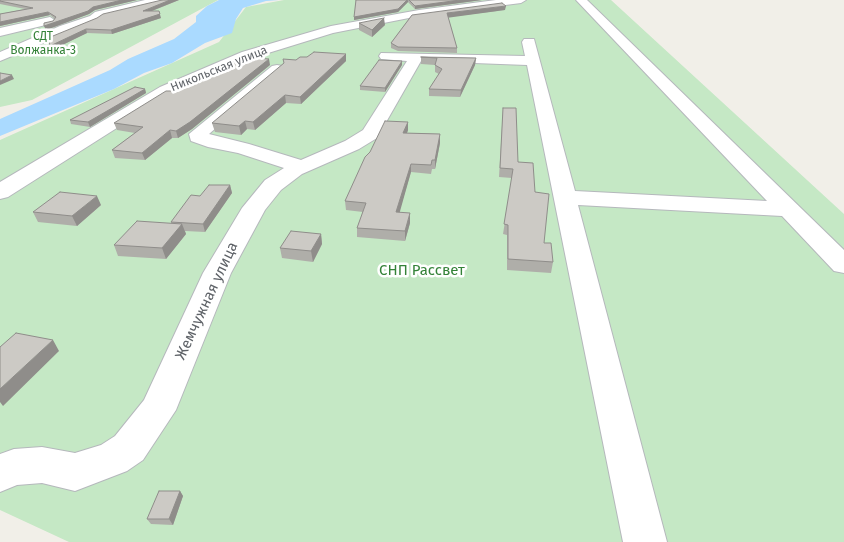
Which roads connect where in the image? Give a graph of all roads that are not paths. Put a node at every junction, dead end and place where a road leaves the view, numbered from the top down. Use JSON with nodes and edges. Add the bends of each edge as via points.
{"nodes":[{"id":1,"x":159,"y":0,"type":"edge"},
{"id":2,"x":521,"y":0,"type":"edge"},
{"id":3,"x":581,"y":0,"type":"edge"},
{"id":4,"x":116,"y":10,"type":"junction"},
{"id":5,"x":100,"y":14,"type":"junction"},
{"id":6,"x":155,"y":15,"type":"edge"},
{"id":7,"x":0,"y":32,"type":"edge"},
{"id":8,"x":386,"y":56,"type":"dead end"},
{"id":9,"x":0,"y":57,"type":"edge"},
{"id":10,"x":416,"y":57,"type":"junction"},
{"id":11,"x":277,"y":69,"type":"edge"},
{"id":12,"x":303,"y":167,"type":"junction"},
{"id":13,"x":0,"y":192,"type":"edge"},
{"id":14,"x":565,"y":196,"type":"junction"},
{"id":15,"x":788,"y":209,"type":"junction"},
{"id":16,"x":844,"y":265,"type":"edge"},
{"id":17,"x":0,"y":473,"type":"edge"},
{"id":18,"x":645,"y":542,"type":"edge"}],
"edges":[{"from":1,"to":4,"type":"street"},
{"from":2,"to":13,"type":"street","name":"Никольская улица","via":[[419,13],[340,28],[247,55],[166,90]]},
{"from":3,"to":15,"type":"street"},
{"from":4,"to":5,"type":"street"},
{"from":4,"to":6,"type":"street"},
{"from":5,"to":7,"type":"street","via":[[81,13]]},
{"from":5,"to":9,"type":"street"},
{"from":8,"to":10,"type":"street"},
{"from":10,"to":12,"type":"street","name":"Жемчужная улица","via":[[370,134]]},
{"from":10,"to":14,"type":"street","via":[[531,51]]},
{"from":11,"to":12,"type":"street","via":[[198,137]]},
{"from":12,"to":17,"type":"street","name":"Жемчужная улица","via":[[273,185],[254,208],[217,273],[158,410],[129,448],[105,462],[75,472],[42,465],[14,467]]},
{"from":14,"to":15,"type":"street"},
{"from":14,"to":18,"type":"street"},
{"from":15,"to":16,"type":"street"}]}
